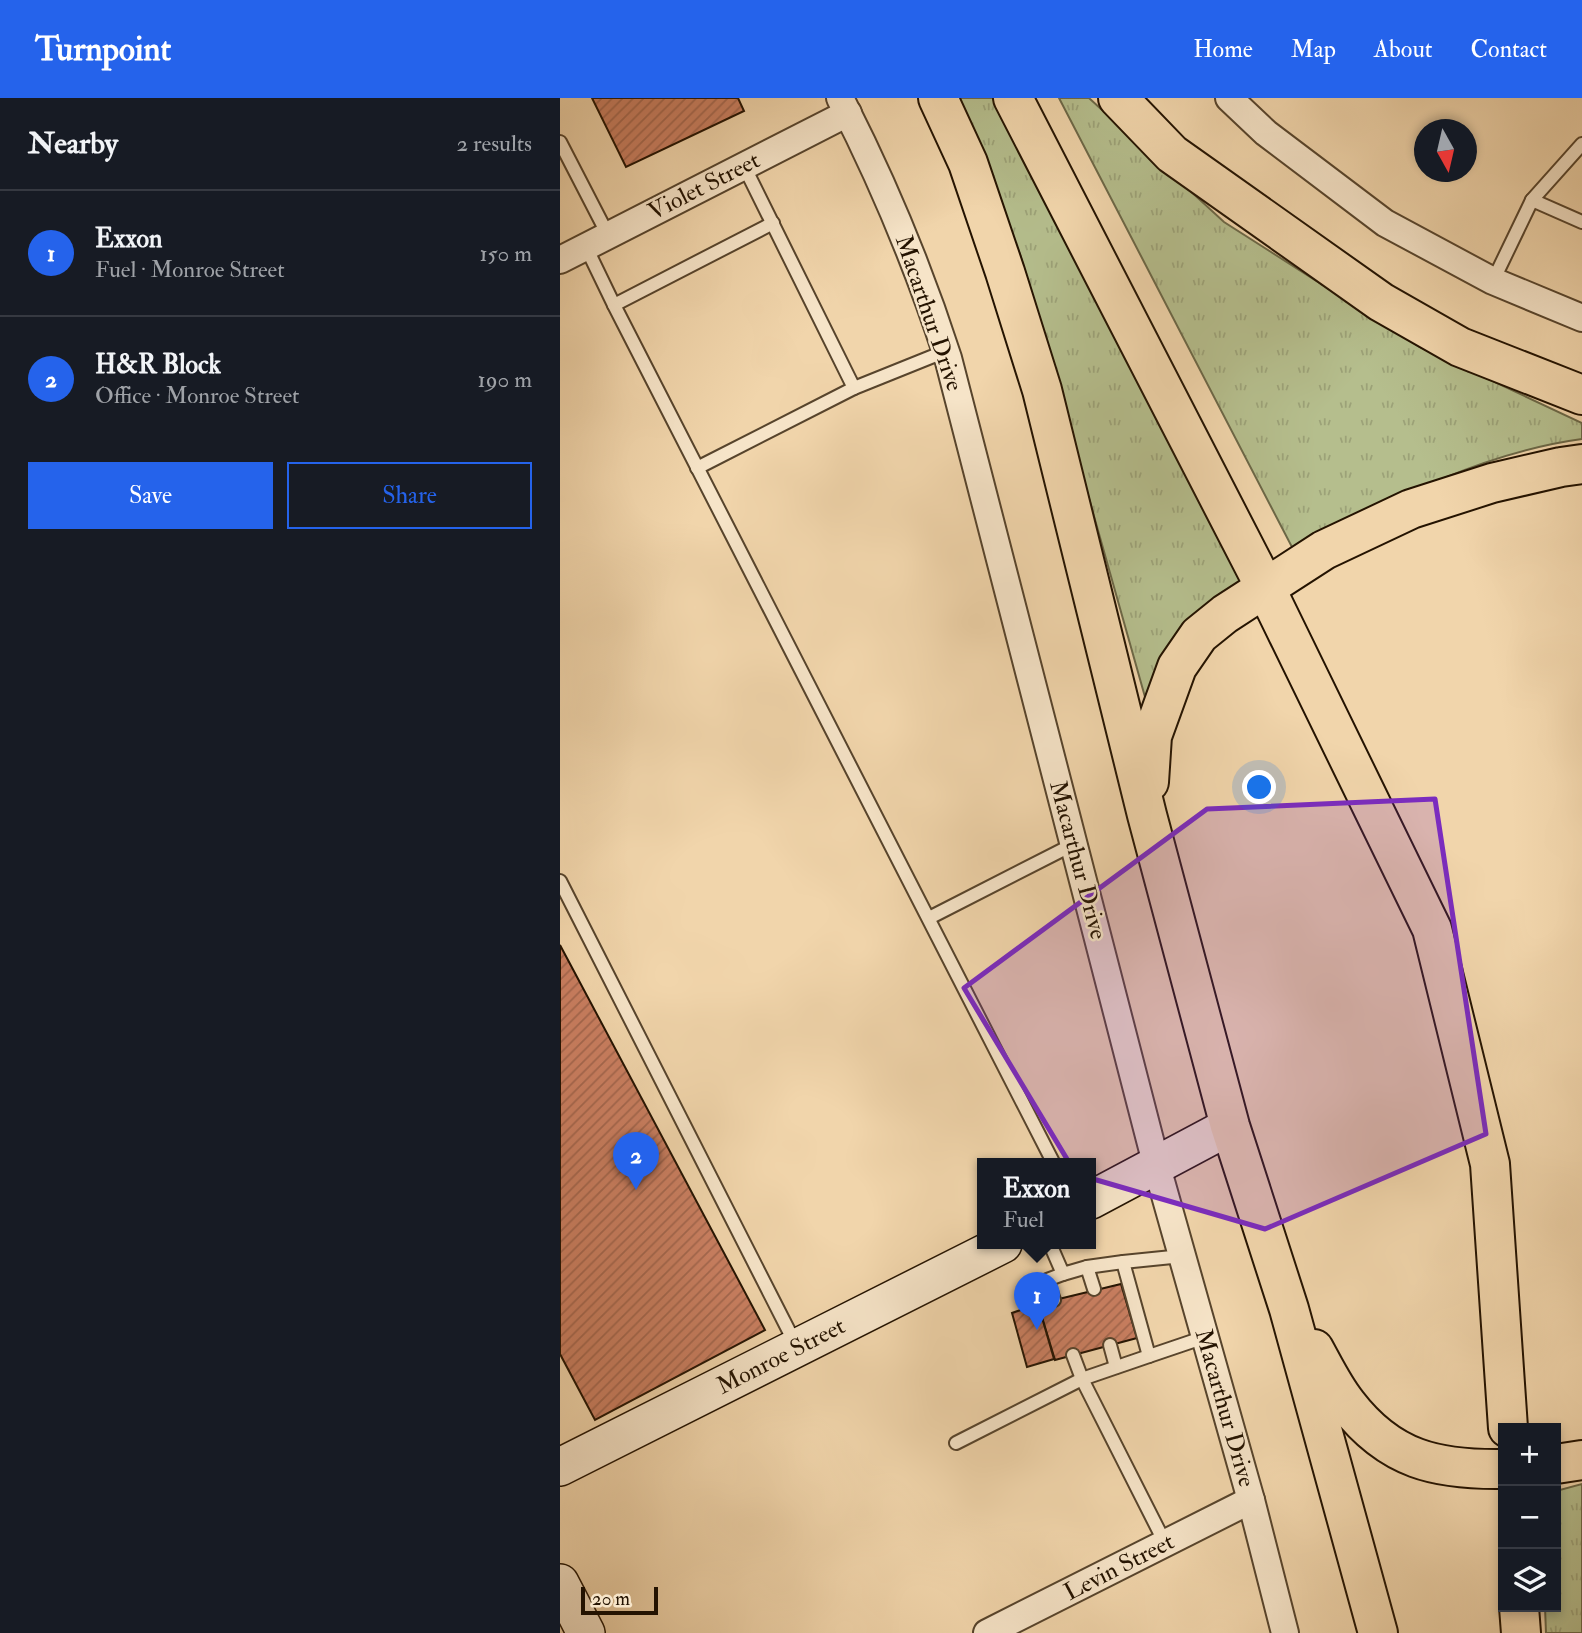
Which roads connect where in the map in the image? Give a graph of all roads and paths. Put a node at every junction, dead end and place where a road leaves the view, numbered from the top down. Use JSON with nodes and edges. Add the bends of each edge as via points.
{"nodes":[{"id":1,"x":938,"y":98,"type":"edge"},
{"id":2,"x":1013,"y":98,"type":"edge"},
{"id":3,"x":1118,"y":98,"type":"edge"},
{"id":4,"x":1228,"y":98,"type":"edge"},
{"id":5,"x":844,"y":105,"type":"edge"},
{"id":6,"x":560,"y":142,"type":"edge"},
{"id":7,"x":1582,"y":144,"type":"edge"},
{"id":8,"x":744,"y":166,"type":"junction"},
{"id":9,"x":1531,"y":200,"type":"junction"},
{"id":10,"x":1582,"y":222,"type":"edge"},
{"id":11,"x":773,"y":223,"type":"junction"},
{"id":12,"x":597,"y":241,"type":"junction"},
{"id":13,"x":560,"y":260,"type":"edge"},
{"id":14,"x":1493,"y":281,"type":"junction"},
{"id":15,"x":614,"y":305,"type":"junction"},
{"id":16,"x":1582,"y":318,"type":"edge"},
{"id":17,"x":946,"y":351,"type":"junction"},
{"id":18,"x":854,"y":388,"type":"junction"},
{"id":19,"x":1582,"y":395,"type":"edge"},
{"id":20,"x":1582,"y":464,"type":"edge"},
{"id":21,"x":697,"y":468,"type":"junction"},
{"id":22,"x":1265,"y":587,"type":"junction"},
{"id":23,"x":1147,"y":815,"type":"junction"},
{"id":24,"x":1074,"y":844,"type":"junction"},
{"id":25,"x":560,"y":881,"type":"edge"},
{"id":26,"x":929,"y":918,"type":"junction"},
{"id":27,"x":1230,"y":1126,"type":"junction"},
{"id":28,"x":1051,"y":1158,"type":"edge"},
{"id":29,"x":1157,"y":1167,"type":"junction"},
{"id":30,"x":1096,"y":1198,"type":"edge"},
{"id":31,"x":993,"y":1249,"type":"edge"},
{"id":32,"x":1052,"y":1249,"type":"edge"},
{"id":33,"x":1182,"y":1256,"type":"junction"},
{"id":34,"x":1123,"y":1262,"type":"junction"},
{"id":35,"x":1087,"y":1267,"type":"junction"},
{"id":36,"x":1063,"y":1274,"type":"junction"},
{"id":37,"x":1094,"y":1289,"type":"dead end"},
{"id":38,"x":1054,"y":1300,"type":"dead end"},
{"id":39,"x":1289,"y":1309,"type":"junction"},
{"id":40,"x":1205,"y":1337,"type":"junction"},
{"id":41,"x":1110,"y":1345,"type":"dead end"},
{"id":42,"x":797,"y":1348,"type":"junction"},
{"id":43,"x":1073,"y":1355,"type":"dead end"},
{"id":44,"x":1149,"y":1356,"type":"junction"},
{"id":45,"x":1116,"y":1367,"type":"junction"},
{"id":46,"x":1082,"y":1379,"type":"junction"},
{"id":47,"x":1508,"y":1423,"type":"edge"},
{"id":48,"x":956,"y":1443,"type":"dead end"},
{"id":49,"x":1582,"y":1460,"type":"edge"},
{"id":50,"x":1561,"y":1463,"type":"edge"},
{"id":51,"x":560,"y":1467,"type":"edge"},
{"id":52,"x":1498,"y":1469,"type":"edge"},
{"id":53,"x":1251,"y":1500,"type":"junction"},
{"id":54,"x":1165,"y":1543,"type":"junction"},
{"id":55,"x":560,"y":1583,"type":"edge"},
{"id":56,"x":1519,"y":1612,"type":"edge"},
{"id":57,"x":586,"y":1633,"type":"edge"},
{"id":58,"x":986,"y":1633,"type":"edge"},
{"id":59,"x":1285,"y":1633,"type":"edge"},
{"id":60,"x":1378,"y":1633,"type":"edge"},
{"id":61,"x":1521,"y":1633,"type":"edge"}],
"edges":[{"from":1,"to":23,"type":"highway","via":[[968,163],[1042,390]]},
{"from":2,"to":22,"type":"highway"},
{"from":3,"to":19,"type":"highway","via":[[1172,153],[1381,302],[1460,347]]},
{"from":4,"to":14,"type":"street","via":[[1266,133],[1385,223]]},
{"from":5,"to":8,"type":"street","name":"Violet Street"},
{"from":5,"to":17,"type":"street","name":"Macarthur Drive","via":[[899,224]]},
{"from":6,"to":12,"type":"lane"},
{"from":7,"to":9,"type":"lane"},
{"from":8,"to":11,"type":"lane"},
{"from":8,"to":12,"type":"street","name":"Violet Street"},
{"from":9,"to":10,"type":"lane"},
{"from":9,"to":14,"type":"lane"},
{"from":11,"to":15,"type":"lane"},
{"from":11,"to":18,"type":"lane"},
{"from":12,"to":13,"type":"street","name":"Violet Street"},
{"from":12,"to":15,"type":"lane"},
{"from":14,"to":16,"type":"street"},
{"from":15,"to":21,"type":"lane"},
{"from":17,"to":18,"type":"lane"},
{"from":17,"to":24,"type":"street","name":"Macarthur Drive"},
{"from":18,"to":21,"type":"lane"},
{"from":20,"to":22,"type":"highway","via":[[1492,483],[1411,509],[1324,550]]},
{"from":21,"to":26,"type":"lane"},
{"from":22,"to":23,"type":"highway","via":[[1199,635],[1177,667],[1152,736]]},
{"from":22,"to":47,"type":"highway","via":[[1432,929],[1490,1164]]},
{"from":23,"to":27,"type":"highway"},
{"from":24,"to":26,"type":"lane"},
{"from":24,"to":29,"type":"street","name":"Macarthur Drive"},
{"from":25,"to":42,"type":"lane"},
{"from":26,"to":28,"type":"lane"},
{"from":27,"to":29,"type":"main road"},
{"from":27,"to":39,"type":"highway"},
{"from":29,"to":30,"type":"main road"},
{"from":29,"to":33,"type":"street","name":"Macarthur Drive"},
{"from":31,"to":42,"type":"main road","name":"Monroe Street"},
{"from":32,"to":36,"type":"lane"},
{"from":33,"to":34,"type":"lane"},
{"from":33,"to":40,"type":"street","name":"Macarthur Drive"},
{"from":34,"to":35,"type":"lane"},
{"from":34,"to":44,"type":"lane"},
{"from":35,"to":36,"type":"lane"},
{"from":35,"to":37,"type":"lane"},
{"from":36,"to":38,"type":"lane","via":[[1047,1280]]},
{"from":39,"to":52,"type":"highway","via":[[1346,1404],[1373,1432],[1401,1452],[1430,1463],[1463,1470]]},
{"from":39,"to":60,"type":"highway"},
{"from":40,"to":44,"type":"lane"},
{"from":40,"to":53,"type":"street","name":"Macarthur Drive"},
{"from":41,"to":45,"type":"lane"},
{"from":42,"to":51,"type":"main road","name":"Monroe Street"},
{"from":43,"to":46,"type":"lane"},
{"from":44,"to":45,"type":"lane"},
{"from":45,"to":46,"type":"lane"},
{"from":46,"to":48,"type":"lane"},
{"from":46,"to":54,"type":"lane"},
{"from":49,"to":50,"type":"highway"},
{"from":53,"to":54,"type":"street","name":"Levin Street"},
{"from":53,"to":59,"type":"street","name":"Macarthur Drive"},
{"from":54,"to":58,"type":"street","name":"Levin Street"},
{"from":55,"to":57,"type":"main road"},
{"from":56,"to":61,"type":"highway"}]}
